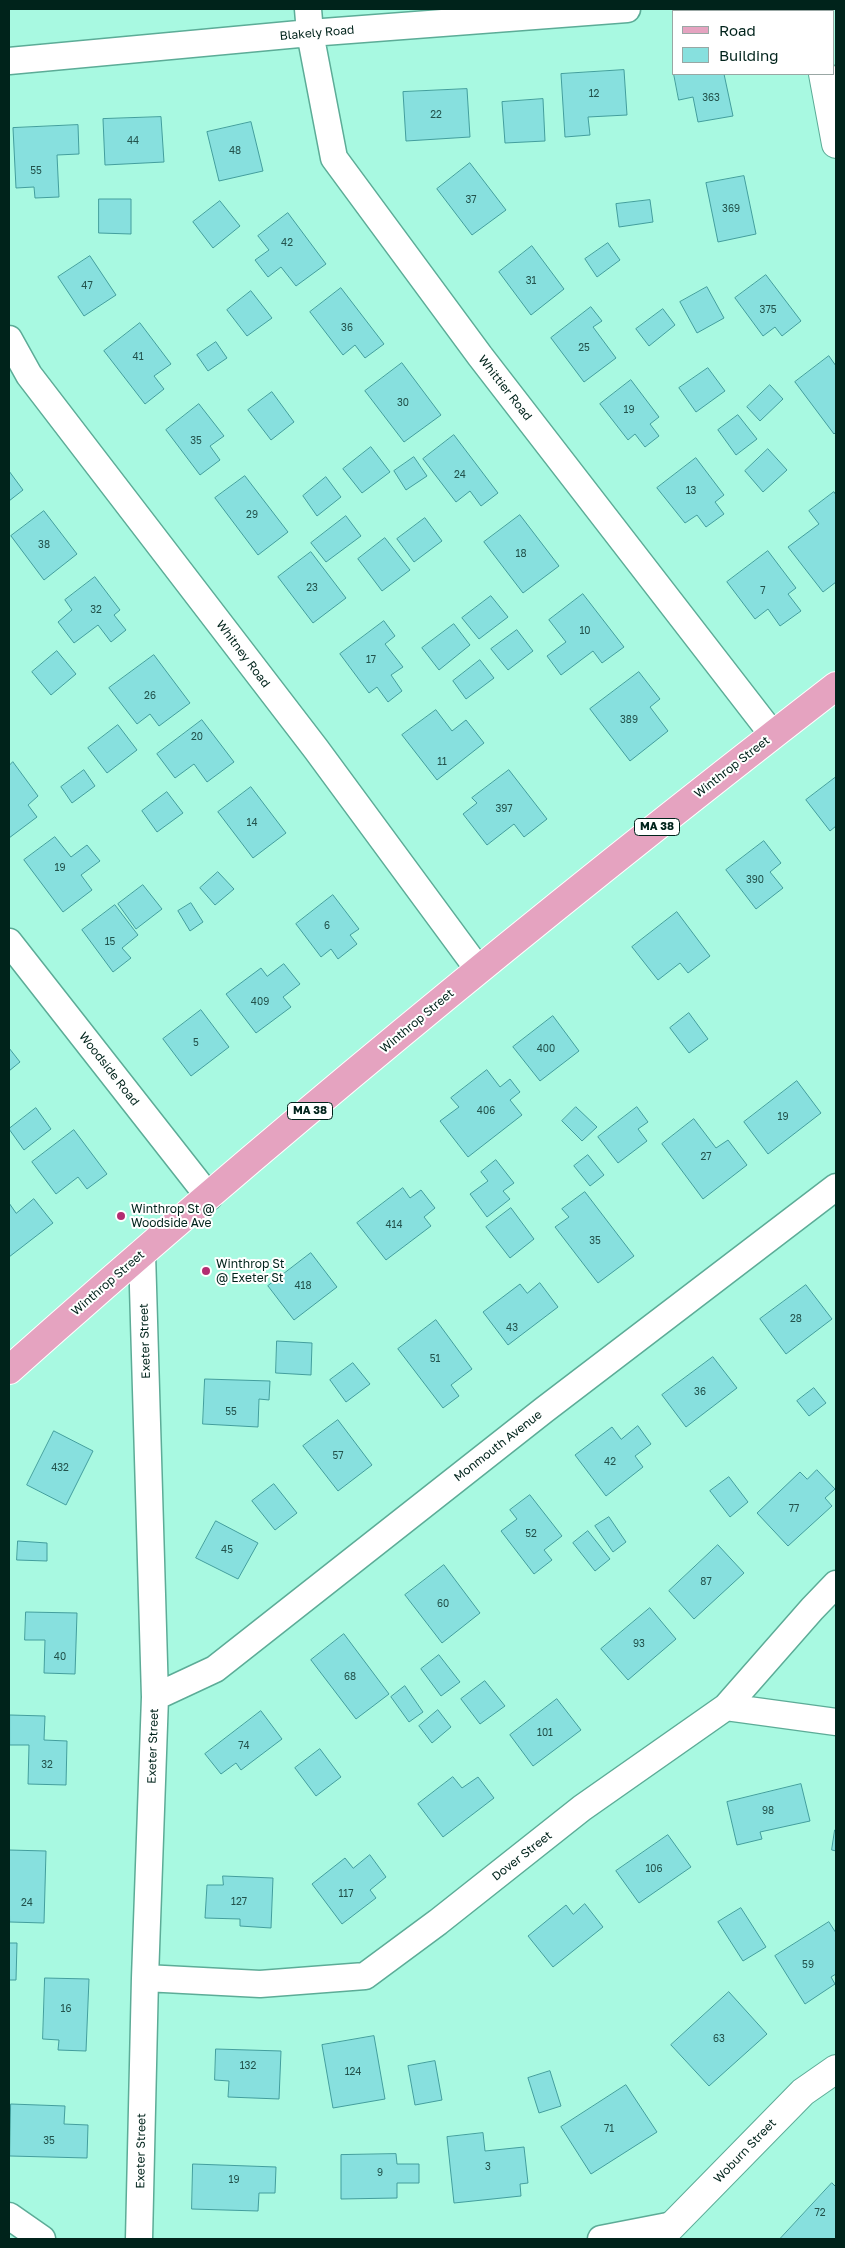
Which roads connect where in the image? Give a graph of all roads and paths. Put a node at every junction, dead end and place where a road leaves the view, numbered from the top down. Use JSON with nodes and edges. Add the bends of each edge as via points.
{"nodes":[{"id":1,"x":627,"y":9,"type":"edge"},
{"id":2,"x":309,"y":21,"type":"edge"},
{"id":3,"x":9,"y":61,"type":"edge"},
{"id":4,"x":823,"y":75,"type":"edge"},
{"id":5,"x":836,"y":144,"type":"edge"},
{"id":6,"x":9,"y":339,"type":"edge"},
{"id":7,"x":836,"y":686,"type":"edge"},
{"id":8,"x":773,"y":735,"type":"junction"},
{"id":9,"x":9,"y":942,"type":"edge"},
{"id":10,"x":478,"y":969,"type":"junction"},
{"id":11,"x":836,"y":1187,"type":"edge"},
{"id":12,"x":209,"y":1197,"type":"junction"},
{"id":13,"x":142,"y":1253,"type":"junction"},
{"id":14,"x":9,"y":1370,"type":"edge"},
{"id":15,"x":836,"y":1584,"type":"edge"},
{"id":16,"x":154,"y":1697,"type":"junction"},
{"id":17,"x":726,"y":1708,"type":"junction"},
{"id":18,"x":836,"y":1722,"type":"edge"},
{"id":19,"x":145,"y":1978,"type":"junction"},
{"id":20,"x":836,"y":2069,"type":"edge"},
{"id":21,"x":9,"y":2216,"type":"edge"},
{"id":22,"x":666,"y":2232,"type":"edge"},
{"id":23,"x":42,"y":2239,"type":"edge"},
{"id":24,"x":140,"y":2239,"type":"edge"},
{"id":25,"x":601,"y":2239,"type":"edge"}],
"edges":[{"from":1,"to":2,"type":"street","name":"Blakely Road"},
{"from":2,"to":3,"type":"street","name":"Blakely Road"},
{"from":2,"to":8,"type":"street","name":"Whittier Road","via":[[334,158],[480,356]]},
{"from":4,"to":5,"type":"street"},
{"from":6,"to":10,"type":"street","name":"Whitney Road","via":[[29,375],[316,749]]},
{"from":7,"to":8,"type":"main road","name":"Winthrop Street","number":"MA 38"},
{"from":8,"to":10,"type":"main road","name":"Winthrop Street","number":"MA 38"},
{"from":9,"to":12,"type":"street","name":"Woodside Road"},
{"from":10,"to":12,"type":"main road","name":"Winthrop Street","number":"MA 38"},
{"from":11,"to":16,"type":"street","name":"Monmouth Avenue","via":[[544,1410],[215,1668]]},
{"from":12,"to":13,"type":"main road","name":"Winthrop Street","number":"MA 38"},
{"from":13,"to":14,"type":"main road","name":"Winthrop Street","number":"MA 38"},
{"from":13,"to":16,"type":"street","name":"Exeter Street"},
{"from":15,"to":17,"type":"street","name":"Dover Street"},
{"from":16,"to":19,"type":"street","name":"Exeter Street"},
{"from":17,"to":18,"type":"street"},
{"from":17,"to":19,"type":"street","name":"Dover Street","via":[[582,1808],[364,1976],[260,1984]]},
{"from":19,"to":24,"type":"street","name":"Exeter Street"},
{"from":20,"to":22,"type":"street","name":"Woburn Street","via":[[802,2092]]},
{"from":21,"to":23,"type":"street"},
{"from":22,"to":25,"type":"street"}]}
